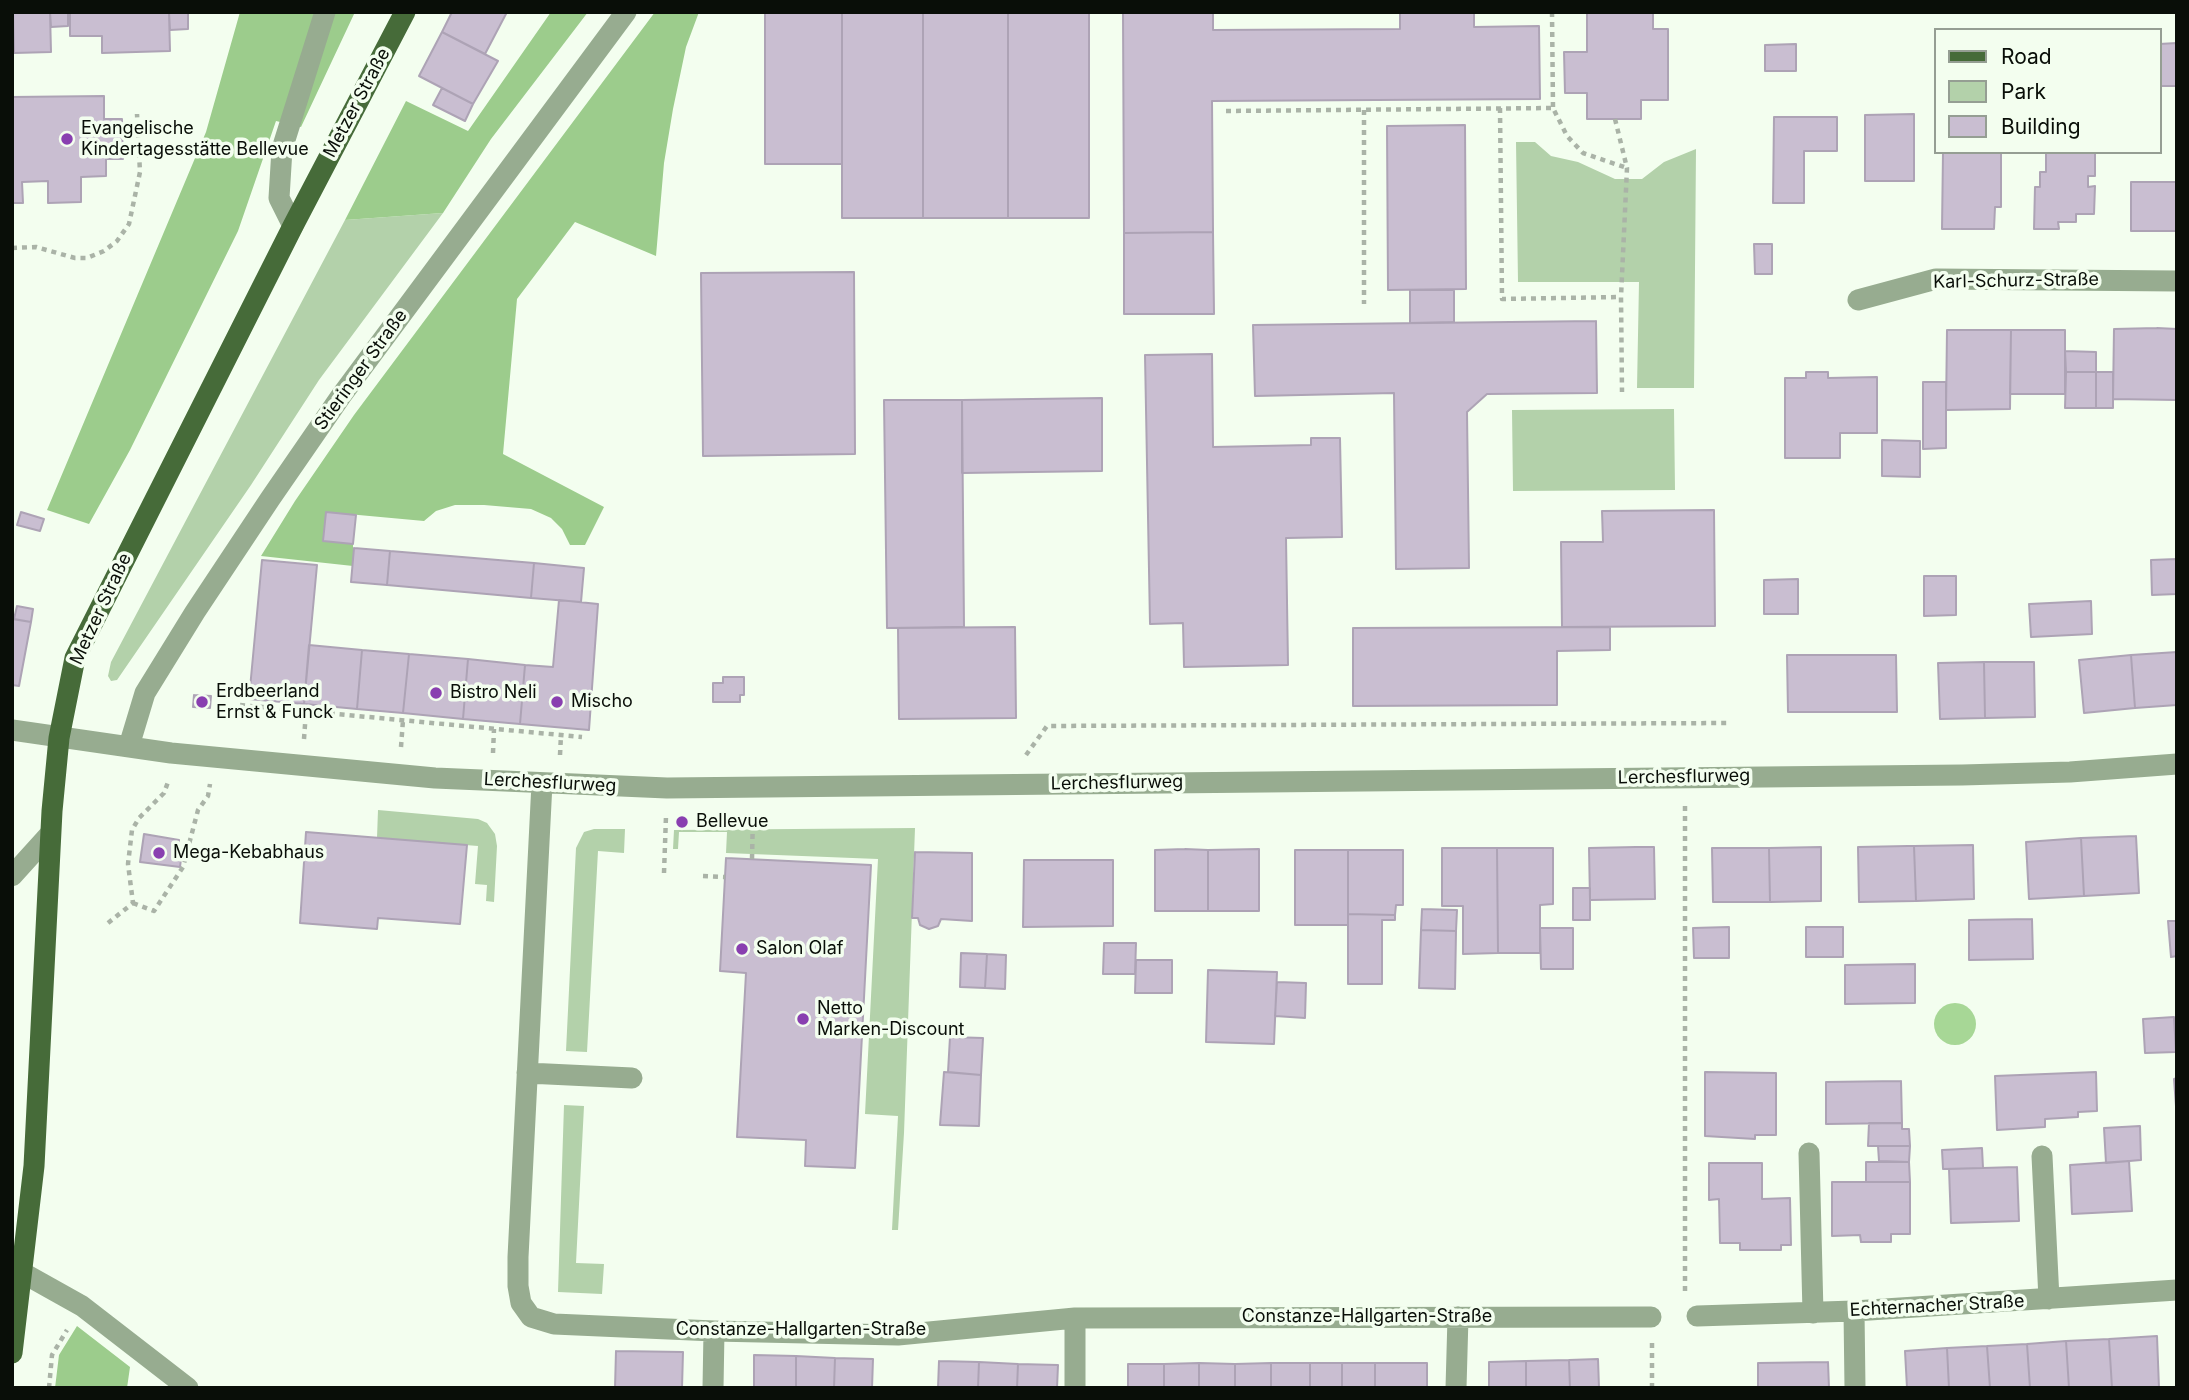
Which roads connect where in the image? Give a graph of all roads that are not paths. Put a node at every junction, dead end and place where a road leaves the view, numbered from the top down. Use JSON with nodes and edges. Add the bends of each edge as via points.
{"nodes":[{"id":1,"x":325,"y":12,"type":"edge"},
{"id":2,"x":405,"y":12,"type":"edge"},
{"id":3,"x":626,"y":12,"type":"edge"},
{"id":4,"x":293,"y":226,"type":"junction"},
{"id":5,"x":2177,"y":281,"type":"edge"},
{"id":6,"x":1858,"y":300,"type":"dead end"},
{"id":7,"x":12,"y":730,"type":"edge"},
{"id":8,"x":59,"y":738,"type":"junction"},
{"id":9,"x":129,"y":746,"type":"junction"},
{"id":10,"x":2177,"y":764,"type":"edge"},
{"id":11,"x":542,"y":783,"type":"junction"},
{"id":12,"x":50,"y":834,"type":"junction"},
{"id":13,"x":12,"y":876,"type":"edge"},
{"id":14,"x":527,"y":1073,"type":"junction"},
{"id":15,"x":632,"y":1078,"type":"dead end"},
{"id":16,"x":1810,"y":1153,"type":"dead end"},
{"id":17,"x":2042,"y":1156,"type":"dead end"},
{"id":18,"x":23,"y":1273,"type":"junction"},
{"id":19,"x":2177,"y":1290,"type":"edge"},
{"id":20,"x":2049,"y":1299,"type":"junction"},
{"id":21,"x":1691,"y":1309,"type":"road end"},
{"id":22,"x":1854,"y":1311,"type":"junction"},
{"id":23,"x":1813,"y":1312,"type":"junction"},
{"id":24,"x":1458,"y":1317,"type":"junction"},
{"id":25,"x":1651,"y":1317,"type":"dead end"},
{"id":26,"x":1075,"y":1318,"type":"junction"},
{"id":27,"x":714,"y":1331,"type":"junction"},
{"id":28,"x":12,"y":1353,"type":"edge"},
{"id":29,"x":188,"y":1388,"type":"edge"},
{"id":30,"x":713,"y":1388,"type":"edge"},
{"id":31,"x":1075,"y":1388,"type":"edge"},
{"id":32,"x":1456,"y":1388,"type":"edge"},
{"id":33,"x":1855,"y":1388,"type":"edge"}],
"edges":[{"from":1,"to":4,"type":"street","via":[[282,149],[279,198]]},
{"from":2,"to":4,"type":"main road","name":"Metzer Straße"},
{"from":3,"to":9,"type":"street","name":"Stieringer Straße","via":[[270,499],[145,693]]},
{"from":4,"to":8,"type":"main road","name":"Metzer Straße","via":[[81,644]]},
{"from":5,"to":6,"type":"street","name":"Karl-Schurz-Straße","via":[[1936,279]]},
{"from":7,"to":8,"type":"street","name":"Lerchesflurweg"},
{"from":8,"to":9,"type":"street","name":"Lerchesflurweg"},
{"from":8,"to":12,"type":"main road","name":"Metzer Straße"},
{"from":9,"to":11,"type":"street","name":"Lerchesflurweg","via":[[423,777]]},
{"from":10,"to":11,"type":"street","name":"Lerchesflurweg","via":[[2003,774],[667,788]]},
{"from":11,"to":14,"type":"street","name":"Constanze-Hallgarten-Straße"},
{"from":12,"to":13,"type":"street"},
{"from":12,"to":18,"type":"main road","name":"Metzer Straße","via":[[34,1166]]},
{"from":14,"to":15,"type":"street"},
{"from":14,"to":27,"type":"street","name":"Constanze-Hallgarten-Straße","via":[[518,1286],[521,1303],[531,1317],[554,1324]]},
{"from":16,"to":23,"type":"street"},
{"from":17,"to":20,"type":"street"},
{"from":18,"to":28,"type":"main road","name":"Metzer Straße"},
{"from":18,"to":29,"type":"street","via":[[82,1306]]},
{"from":19,"to":20,"type":"street","name":"Echternacher Straße"},
{"from":20,"to":22,"type":"street","name":"Echternacher Straße"},
{"from":21,"to":23,"type":"street","name":"Echternacher Straße"},
{"from":22,"to":23,"type":"street","name":"Echternacher Straße"},
{"from":22,"to":33,"type":"street"},
{"from":24,"to":25,"type":"street","name":"Constanze-Hallgarten-Straße"},
{"from":24,"to":26,"type":"street","name":"Constanze-Hallgarten-Straße"},
{"from":24,"to":32,"type":"street"},
{"from":26,"to":27,"type":"street","name":"Constanze-Hallgarten-Straße","via":[[898,1335]]},
{"from":26,"to":31,"type":"street"},
{"from":27,"to":30,"type":"street"}]}
